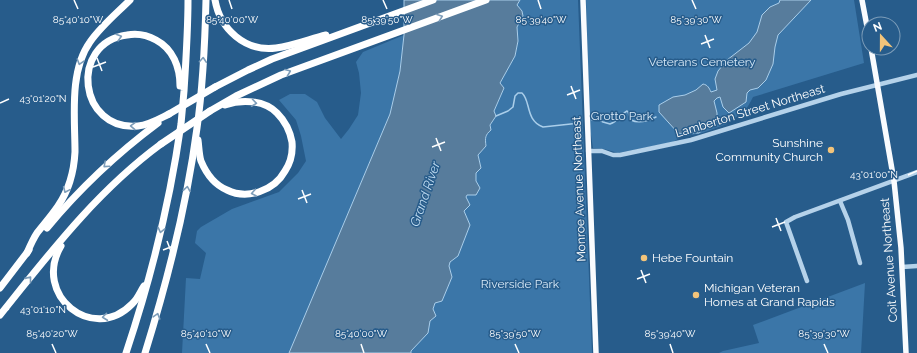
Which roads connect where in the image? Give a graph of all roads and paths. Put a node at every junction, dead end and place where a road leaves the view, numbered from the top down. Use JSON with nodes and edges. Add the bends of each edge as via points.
{"nodes":[{"id":1,"x":130,"y":0,"type":"edge"},
{"id":2,"x":188,"y":0,"type":"edge"},
{"id":3,"x":206,"y":0,"type":"edge"},
{"id":4,"x":215,"y":0,"type":"edge"},
{"id":5,"x":433,"y":0,"type":"edge"},
{"id":6,"x":486,"y":0,"type":"edge"},
{"id":7,"x":583,"y":0,"type":"edge"},
{"id":8,"x":862,"y":0,"type":"edge"},
{"id":9,"x":865,"y":16,"type":"edge"},
{"id":10,"x":362,"y":26,"type":"junction"},
{"id":11,"x":873,"y":56,"type":"edge"},
{"id":12,"x":917,"y":75,"type":"edge"},
{"id":13,"x":878,"y":85,"type":"junction"},
{"id":14,"x":213,"y":110,"type":"junction"},
{"id":15,"x":169,"y":114,"type":"junction"},
{"id":16,"x":181,"y":123,"type":"junction"},
{"id":17,"x":197,"y":127,"type":"junction"},
{"id":18,"x":588,"y":151,"type":"junction"},
{"id":19,"x":917,"y":172,"type":"edge"},
{"id":20,"x":894,"y":180,"type":"junction"},
{"id":21,"x":840,"y":201,"type":"junction"},
{"id":22,"x":72,"y":227,"type":"junction"},
{"id":23,"x":27,"y":253,"type":"junction"},
{"id":24,"x":860,"y":263,"type":"dead end"},
{"id":25,"x":917,"y":266,"type":"edge"},
{"id":26,"x":902,"y":267,"type":"junction"},
{"id":27,"x":151,"y":273,"type":"junction"},
{"id":28,"x":807,"y":281,"type":"dead end"},
{"id":29,"x":2,"y":285,"type":"edge"},
{"id":30,"x":2,"y":313,"type":"edge"},
{"id":31,"x":126,"y":353,"type":"edge"},
{"id":32,"x":146,"y":353,"type":"edge"},
{"id":33,"x":596,"y":353,"type":"edge"},
{"id":34,"x":906,"y":353,"type":"edge"}],
"edges":[{"from":1,"to":23,"type":"highway","one_way":true,"via":[[100,30],[83,54],[76,80],[75,152],[71,177],[59,205],[36,235]]},
{"from":2,"to":16,"type":"highway"},
{"from":17,"to":3,"type":"highway","one_way":true},
{"from":4,"to":10,"type":"highway","via":[[219,15],[231,33],[247,44],[262,48],[282,47]]},
{"from":5,"to":10,"type":"highway"},
{"from":14,"to":6,"type":"highway","one_way":true,"via":[[281,75]]},
{"from":7,"to":18,"type":"main road","name":"Monroe Avenue Northeast"},
{"from":8,"to":9,"type":"main road"},
{"from":10,"to":15,"type":"highway","bridge":true,"via":[[272,59],[215,87]]},
{"from":11,"to":13,"type":"main road","name":"Coit Avenue Northeast"},
{"from":12,"to":13,"type":"street","name":"Lamberton Street Northeast"},
{"from":13,"to":18,"type":"street","name":"Lamberton Street Northeast","via":[[691,140],[620,155]]},
{"from":13,"to":20,"type":"main road","name":"Coit Avenue Northeast"},
{"from":14,"to":17,"type":"highway","one_way":true,"via":[[231,103],[262,104],[277,113],[284,121],[290,133],[293,149],[290,164],[273,186],[248,194],[236,193],[217,184],[201,161]]},
{"from":14,"to":22,"type":"highway","bridge":true,"via":[[143,157]]},
{"from":15,"to":16,"type":"highway","one_way":true,"via":[[146,124],[133,126],[114,122],[101,113],[90,96],[87,82],[90,63],[106,42],[134,34],[152,38],[169,50],[179,71]]},
{"from":15,"to":23,"type":"highway","one_way":true,"via":[[101,169]]},
{"from":16,"to":27,"type":"highway","one_way":true},
{"from":32,"to":17,"type":"highway","one_way":true,"via":[[177,240]]},
{"from":18,"to":33,"type":"main road","name":"Monroe Avenue Northeast"},
{"from":19,"to":20,"type":"street"},
{"from":20,"to":21,"type":"street"},
{"from":20,"to":26,"type":"main road","name":"Coit Avenue Northeast"},
{"from":21,"to":24,"type":"street"},
{"from":21,"to":28,"type":"street","via":[[786,222]]},
{"from":27,"to":22,"type":"highway","one_way":true,"via":[[137,299],[125,311],[103,318],[77,313],[69,308],[56,290],[53,270],[54,258]]},
{"from":30,"to":22,"type":"highway","one_way":true},
{"from":23,"to":29,"type":"highway"},
{"from":25,"to":26,"type":"street"},
{"from":26,"to":34,"type":"main road","name":"Coit Avenue Northeast"},
{"from":27,"to":31,"type":"highway"}]}
